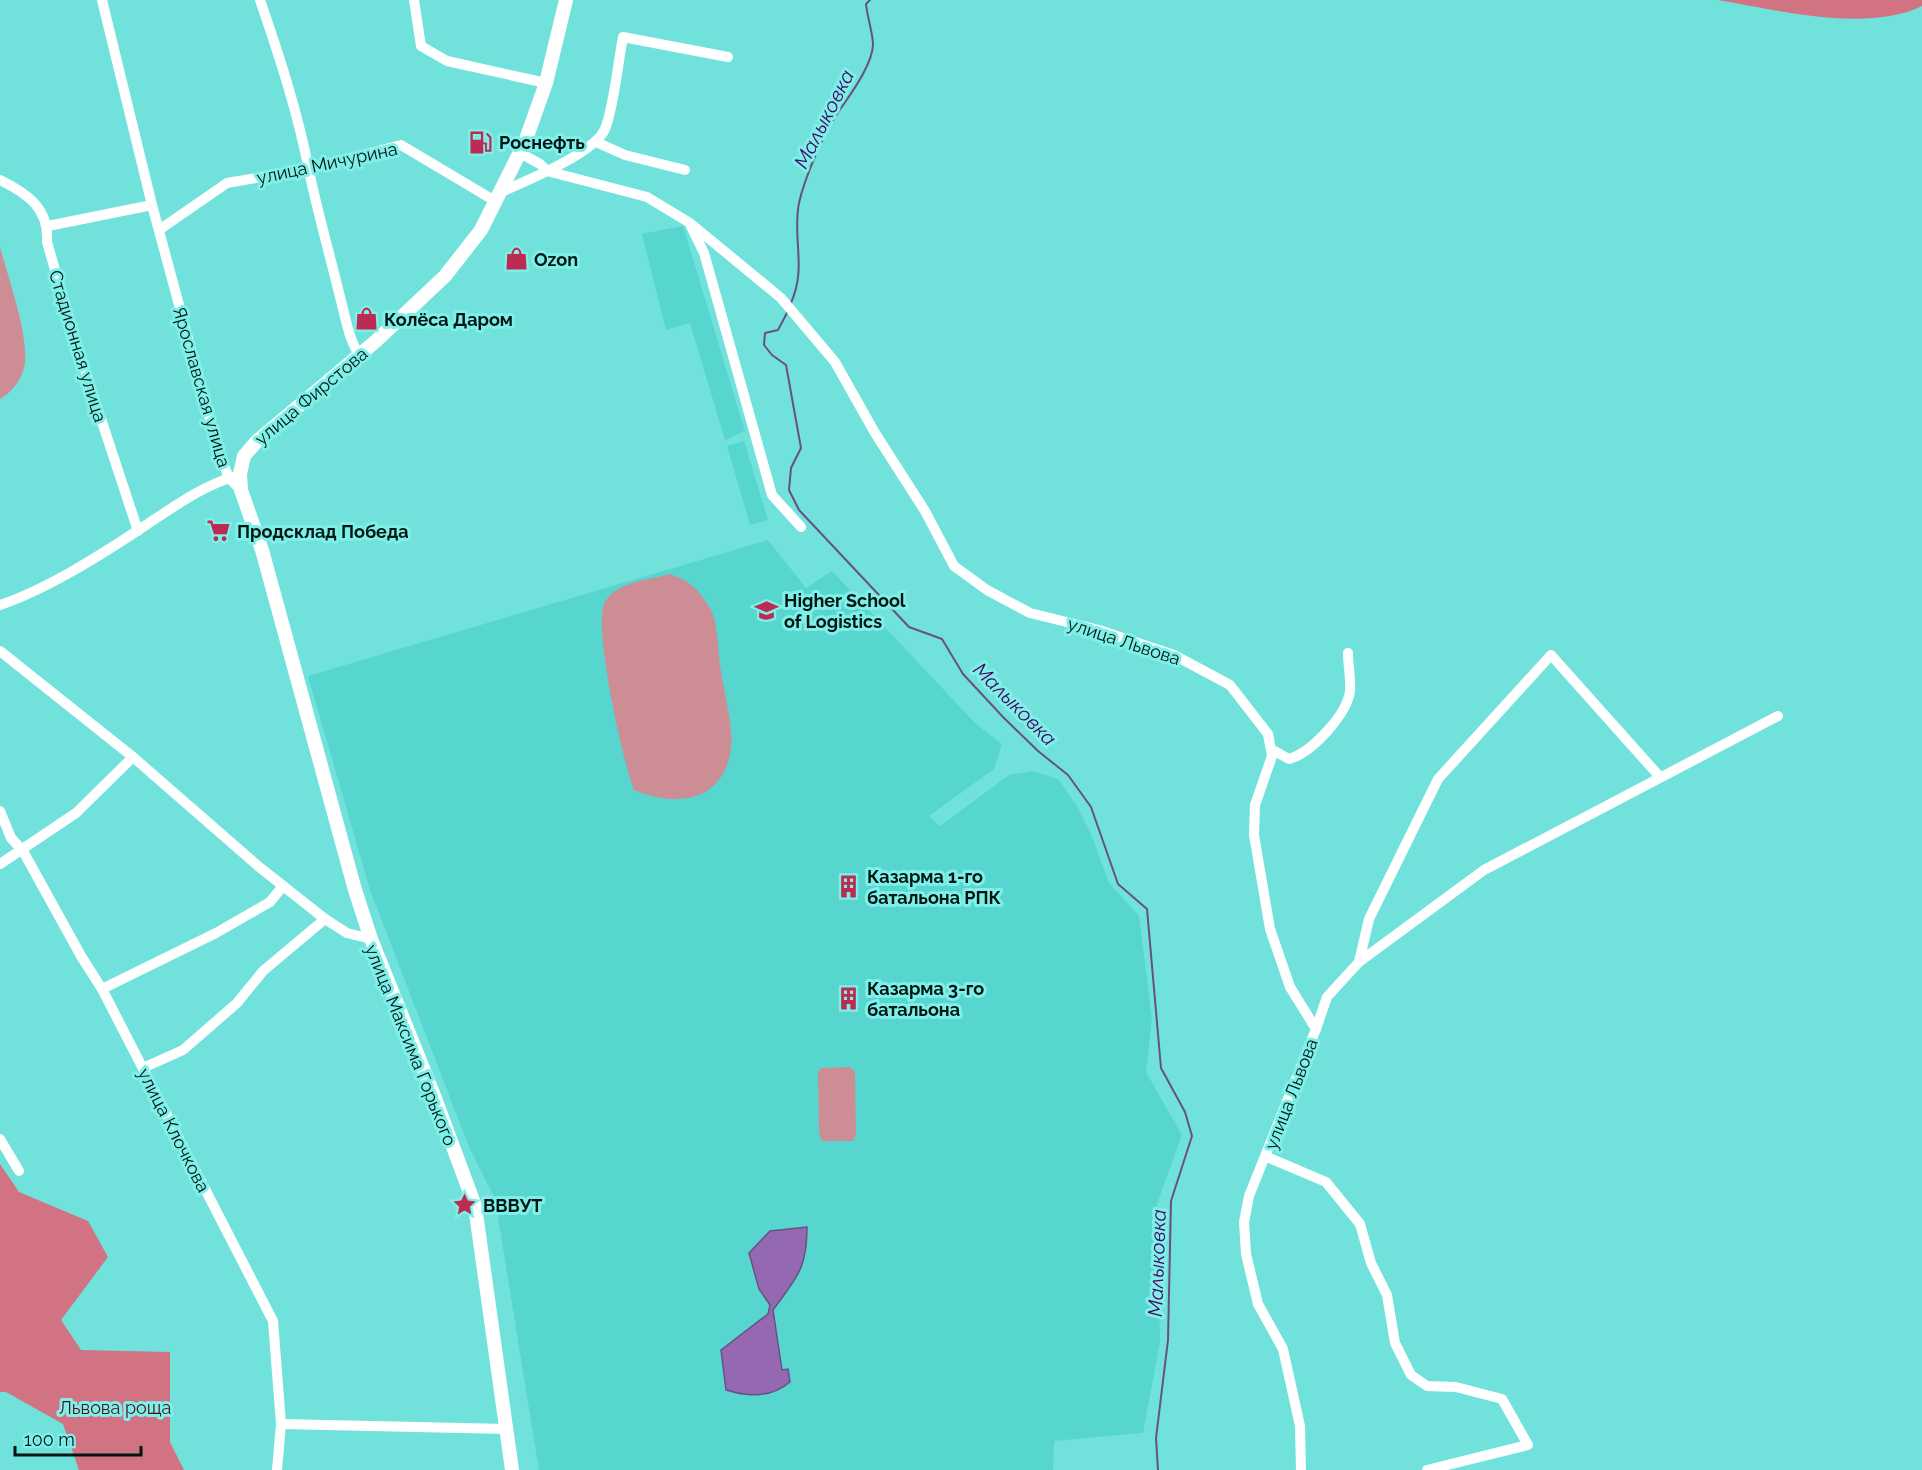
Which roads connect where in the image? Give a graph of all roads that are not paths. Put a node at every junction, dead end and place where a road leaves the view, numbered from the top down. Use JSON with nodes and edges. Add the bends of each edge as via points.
{"nodes":[{"id":1,"x":102,"y":0,"type":"edge"},
{"id":2,"x":260,"y":0,"type":"edge"},
{"id":3,"x":414,"y":0,"type":"edge"},
{"id":4,"x":566,"y":0,"type":"edge"},
{"id":5,"x":728,"y":57,"type":"dead end"},
{"id":6,"x":546,"y":83,"type":"junction"},
{"id":7,"x":596,"y":142,"type":"junction"},
{"id":8,"x":520,"y":153,"type":"junction"},
{"id":9,"x":309,"y":169,"type":"junction"},
{"id":10,"x":685,"y":170,"type":"dead end"},
{"id":11,"x":547,"y":171,"type":"junction"},
{"id":12,"x":0,"y":180,"type":"edge"},
{"id":13,"x":497,"y":197,"type":"junction"},
{"id":14,"x":152,"y":205,"type":"junction"},
{"id":15,"x":690,"y":223,"type":"junction"},
{"id":16,"x":48,"y":226,"type":"junction"},
{"id":17,"x":159,"y":230,"type":"junction"},
{"id":18,"x":360,"y":355,"type":"junction"},
{"id":19,"x":234,"y":476,"type":"junction"},
{"id":20,"x":241,"y":490,"type":"joint"},
{"id":21,"x":801,"y":526,"type":"dead end"},
{"id":22,"x":138,"y":531,"type":"junction"},
{"id":23,"x":0,"y":605,"type":"edge"},
{"id":24,"x":0,"y":651,"type":"edge"},
{"id":25,"x":1348,"y":653,"type":"dead end"},
{"id":26,"x":1778,"y":716,"type":"dead end"},
{"id":27,"x":1271,"y":749,"type":"junction"},
{"id":28,"x":133,"y":757,"type":"junction"},
{"id":29,"x":1660,"y":777,"type":"junction"},
{"id":30,"x":0,"y":811,"type":"edge"},
{"id":31,"x":23,"y":851,"type":"junction"},
{"id":32,"x":0,"y":864,"type":"edge"},
{"id":33,"x":283,"y":885,"type":"junction"},
{"id":34,"x":325,"y":919,"type":"junction"},
{"id":35,"x":371,"y":939,"type":"junction"},
{"id":36,"x":1359,"y":962,"type":"junction"},
{"id":37,"x":102,"y":989,"type":"junction"},
{"id":38,"x":1316,"y":1029,"type":"junction"},
{"id":39,"x":143,"y":1068,"type":"junction"},
{"id":40,"x":0,"y":1139,"type":"edge"},
{"id":41,"x":1267,"y":1156,"type":"junction"},
{"id":42,"x":19,"y":1171,"type":"dead end"},
{"id":43,"x":281,"y":1424,"type":"junction"},
{"id":44,"x":507,"y":1429,"type":"junction"},
{"id":45,"x":277,"y":1470,"type":"edge"},
{"id":46,"x":513,"y":1470,"type":"edge"},
{"id":47,"x":1301,"y":1470,"type":"edge"},
{"id":48,"x":1427,"y":1470,"type":"edge"}],
"edges":[{"from":1,"to":14,"type":"street","name":"Ярославская улица"},
{"from":2,"to":9,"type":"street"},
{"from":3,"to":6,"type":"street","via":[[421,46],[447,61]]},
{"from":4,"to":6,"type":"main road","name":"улица Фирстова"},
{"from":5,"to":7,"type":"street","via":[[623,37],[605,129]]},
{"from":6,"to":8,"type":"main road","name":"улица Фирстова"},
{"from":7,"to":10,"type":"street","via":[[625,155]]},
{"from":7,"to":11,"type":"street"},
{"from":8,"to":11,"type":"street"},
{"from":8,"to":13,"type":"main road","name":"улица Фирстова"},
{"from":9,"to":13,"type":"street","name":"улица Мичурина","via":[[401,145]]},
{"from":9,"to":17,"type":"street","name":"улица Мичурина","via":[[227,183]]},
{"from":9,"to":18,"type":"street","via":[[347,333]]},
{"from":11,"to":13,"type":"street"},
{"from":11,"to":15,"type":"street","name":"улица Львова","via":[[647,196]]},
{"from":12,"to":16,"type":"street","name":"Стадионная улица","via":[[43,212]]},
{"from":13,"to":18,"type":"main road","name":"улица Фирстова","via":[[481,230],[445,276]]},
{"from":14,"to":16,"type":"street"},
{"from":14,"to":17,"type":"street","name":"Ярославская улица"},
{"from":15,"to":21,"type":"street","via":[[704,253],[772,495]]},
{"from":15,"to":27,"type":"street","name":"улица Львова","via":[[781,298],[835,362],[954,566],[987,590],[1030,613],[1100,630],[1174,655],[1230,685],[1268,734]]},
{"from":16,"to":22,"type":"street","name":"Стадионная улица","via":[[47,242],[75,340]]},
{"from":17,"to":19,"type":"street","name":"Ярославская улица","via":[[219,453]]},
{"from":18,"to":19,"type":"main road","name":"улица Фирстова","via":[[257,441]]},
{"from":19,"to":20,"type":"main road","name":"улица Фирстова"},
{"from":19,"to":22,"type":"street","via":[[200,490]]},
{"from":20,"to":35,"type":"main road","name":"Ярославская улица","via":[[262,550]]},
{"from":22,"to":23,"type":"street","via":[[20,599]]},
{"from":24,"to":28,"type":"street","name":"улица Максима Горького"},
{"from":25,"to":27,"type":"street","via":[[1350,693],[1331,728],[1300,756],[1289,759]]},
{"from":26,"to":29,"type":"street"},
{"from":27,"to":38,"type":"street","name":"улица Львова","via":[[1255,805],[1254,835],[1270,929],[1290,987]]},
{"from":28,"to":31,"type":"street","via":[[76,813]]},
{"from":28,"to":33,"type":"street","name":"улица Максима Горького"},
{"from":29,"to":36,"type":"street","via":[[1485,870]]},
{"from":29,"to":36,"type":"street","via":[[1551,656],[1438,779],[1369,919]]},
{"from":30,"to":31,"type":"street","name":"улица Клочкова","via":[[11,838]]},
{"from":31,"to":32,"type":"street"},
{"from":31,"to":37,"type":"street","name":"улица Клочкова"},
{"from":33,"to":34,"type":"street","name":"улица Максима Горького"},
{"from":33,"to":37,"type":"street","via":[[270,902]]},
{"from":34,"to":35,"type":"street","name":"улица Максима Горького","via":[[347,933]]},
{"from":34,"to":39,"type":"street","via":[[263,971],[237,1003],[183,1050]]},
{"from":35,"to":44,"type":"main road","name":"улица Максима Горького","via":[[475,1206]]},
{"from":36,"to":38,"type":"street","via":[[1327,998]]},
{"from":37,"to":39,"type":"street","name":"улица Клочкова"},
{"from":38,"to":41,"type":"street","name":"улица Львова"},
{"from":39,"to":43,"type":"street","name":"улица Клочкова","via":[[273,1321]]},
{"from":40,"to":42,"type":"street"},
{"from":41,"to":47,"type":"street","name":"улица Львова","via":[[1249,1196],[1244,1222],[1246,1254],[1258,1304],[1283,1349],[1300,1426]]},
{"from":41,"to":48,"type":"street","via":[[1326,1182],[1360,1224],[1371,1263],[1387,1295],[1395,1343],[1412,1375],[1427,1386],[1502,1399],[1528,1444]]},
{"from":43,"to":44,"type":"street"},
{"from":43,"to":45,"type":"street","name":"улица Клочкова"},
{"from":44,"to":46,"type":"main road","name":"улица Максима Горького"}]}
